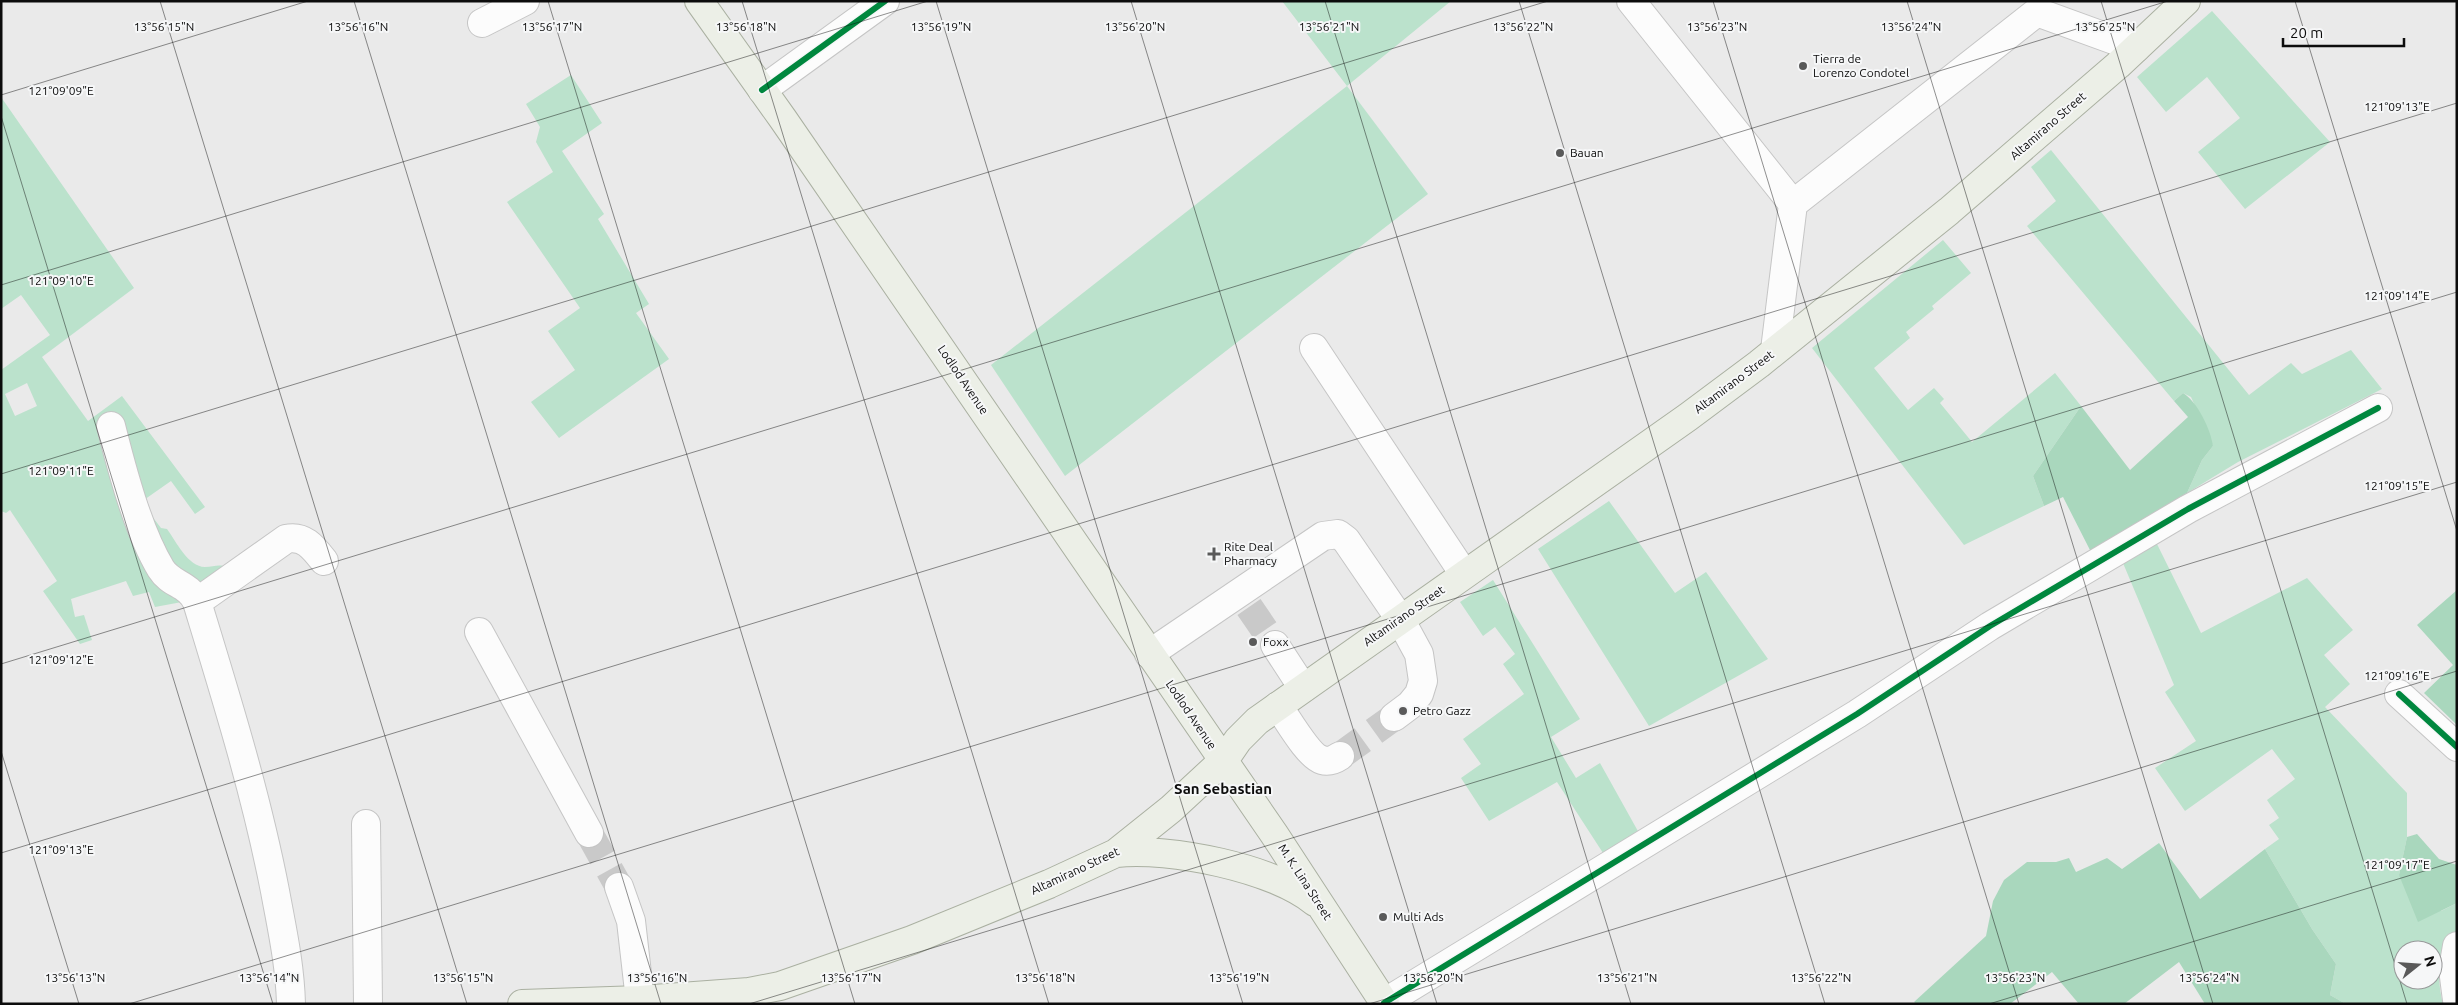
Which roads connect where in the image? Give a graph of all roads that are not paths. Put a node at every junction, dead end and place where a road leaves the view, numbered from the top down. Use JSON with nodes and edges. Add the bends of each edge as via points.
{"nodes":[{"id":1,"x":525,"y":1,"type":"edge"},
{"id":2,"x":699,"y":1,"type":"edge"},
{"id":3,"x":1631,"y":1,"type":"edge"},
{"id":4,"x":2186,"y":1,"type":"edge"},
{"id":5,"x":872,"y":5,"type":"edge"},
{"id":6,"x":482,"y":23,"type":"dead end"},
{"id":7,"x":2136,"y":48,"type":"junction"},
{"id":8,"x":762,"y":90,"type":"junction"},
{"id":9,"x":1793,"y":204,"type":"junction"},
{"id":10,"x":1314,"y":348,"type":"dead end"},
{"id":11,"x":1775,"y":350,"type":"junction"},
{"id":12,"x":2378,"y":408,"type":"dead end"},
{"id":13,"x":111,"y":426,"type":"dead end"},
{"id":14,"x":324,"y":561,"type":"dead end"},
{"id":15,"x":1464,"y":574,"type":"junction"},
{"id":16,"x":197,"y":602,"type":"junction"},
{"id":17,"x":1400,"y":619,"type":"junction"},
{"id":18,"x":479,"y":632,"type":"dead end"},
{"id":19,"x":1275,"y":645,"type":"tunnel mouth"},
{"id":20,"x":1149,"y":654,"type":"junction"},
{"id":21,"x":1304,"y":688,"type":"junction"},
{"id":22,"x":2399,"y":694,"type":"dead end"},
{"id":23,"x":1278,"y":706,"type":"junction"},
{"id":24,"x":1394,"y":718,"type":"tunnel mouth"},
{"id":25,"x":2457,"y":747,"type":"edge"},
{"id":26,"x":1340,"y":756,"type":"tunnel mouth"},
{"id":27,"x":1222,"y":761,"type":"junction"},
{"id":28,"x":366,"y":824,"type":"dead end"},
{"id":29,"x":589,"y":833,"type":"tunnel mouth"},
{"id":30,"x":1116,"y":853,"type":"junction"},
{"id":31,"x":619,"y":887,"type":"tunnel mouth"},
{"id":32,"x":1324,"y":912,"type":"junction"},
{"id":33,"x":2457,"y":946,"type":"edge"},
{"id":34,"x":640,"y":1000,"type":"junction"},
{"id":35,"x":2457,"y":1000,"type":"edge"},
{"id":36,"x":1385,"y":1003,"type":"edge"},
{"id":37,"x":291,"y":1004,"type":"edge"},
{"id":38,"x":368,"y":1004,"type":"edge"},
{"id":39,"x":522,"y":1004,"type":"edge"}],
"edges":[{"from":1,"to":6,"type":"street"},
{"from":2,"to":8,"type":"main road","name":"Lodlod Avenue"},
{"from":3,"to":9,"type":"street"},
{"from":4,"to":7,"type":"main road","name":"Altamirano Street"},
{"from":5,"to":8,"type":"street"},
{"from":7,"to":9,"type":"street","via":[[2037,12]]},
{"from":7,"to":11,"type":"main road","name":"Altamirano Street","via":[[1949,211]]},
{"from":8,"to":20,"type":"main road","name":"Lodlod Avenue"},
{"from":9,"to":11,"type":"street"},
{"from":10,"to":15,"type":"street"},
{"from":11,"to":15,"type":"main road","name":"Altamirano Street","via":[[1688,418]]},
{"from":12,"to":36,"type":"street","via":[[2196,504],[1990,626],[1857,714]]},
{"from":13,"to":16,"type":"street","via":[[134,506],[153,554],[166,576],[186,586]]},
{"from":14,"to":16,"type":"street","via":[[303,540],[286,539]]},
{"from":15,"to":17,"type":"main road","name":"Altamirano Street"},
{"from":16,"to":37,"type":"street","via":[[254,798],[288,957]]},
{"from":17,"to":20,"type":"street","via":[[1346,540],[1338,534],[1323,536],[1245,600]]},
{"from":17,"to":21,"type":"main road","name":"Altamirano Street"},
{"from":17,"to":24,"type":"street","via":[[1420,654],[1423,681],[1414,700]]},
{"from":18,"to":29,"type":"street"},
{"from":19,"to":21,"type":"street"},
{"from":20,"to":27,"type":"main road","name":"Lodlod Avenue"},
{"from":21,"to":23,"type":"main road","name":"Altamirano Street"},
{"from":22,"to":25,"type":"street"},
{"from":23,"to":26,"type":"street","via":[[1314,755],[1324,761]]},
{"from":23,"to":27,"type":"main road","name":"Altamirano Street","via":[[1250,727]]},
{"from":27,"to":30,"type":"main road","name":"Altamirano Street","via":[[1171,809]]},
{"from":27,"to":32,"type":"main road","name":"M. K. Lina Street"},
{"from":28,"to":38,"type":"street"},
{"from":30,"to":32,"type":"main road","via":[[1149,851],[1175,854],[1251,872],[1303,893]]},
{"from":30,"to":34,"type":"main road","name":"Altamirano Street","via":[[912,940],[780,986],[718,996]]},
{"from":31,"to":34,"type":"street","via":[[631,920]]},
{"from":32,"to":36,"type":"main road","name":"M. K. Lina Street"},
{"from":33,"to":35,"type":"street","via":[[2453,969]]},
{"from":34,"to":39,"type":"main road","name":"Altamirano Street"}]}
